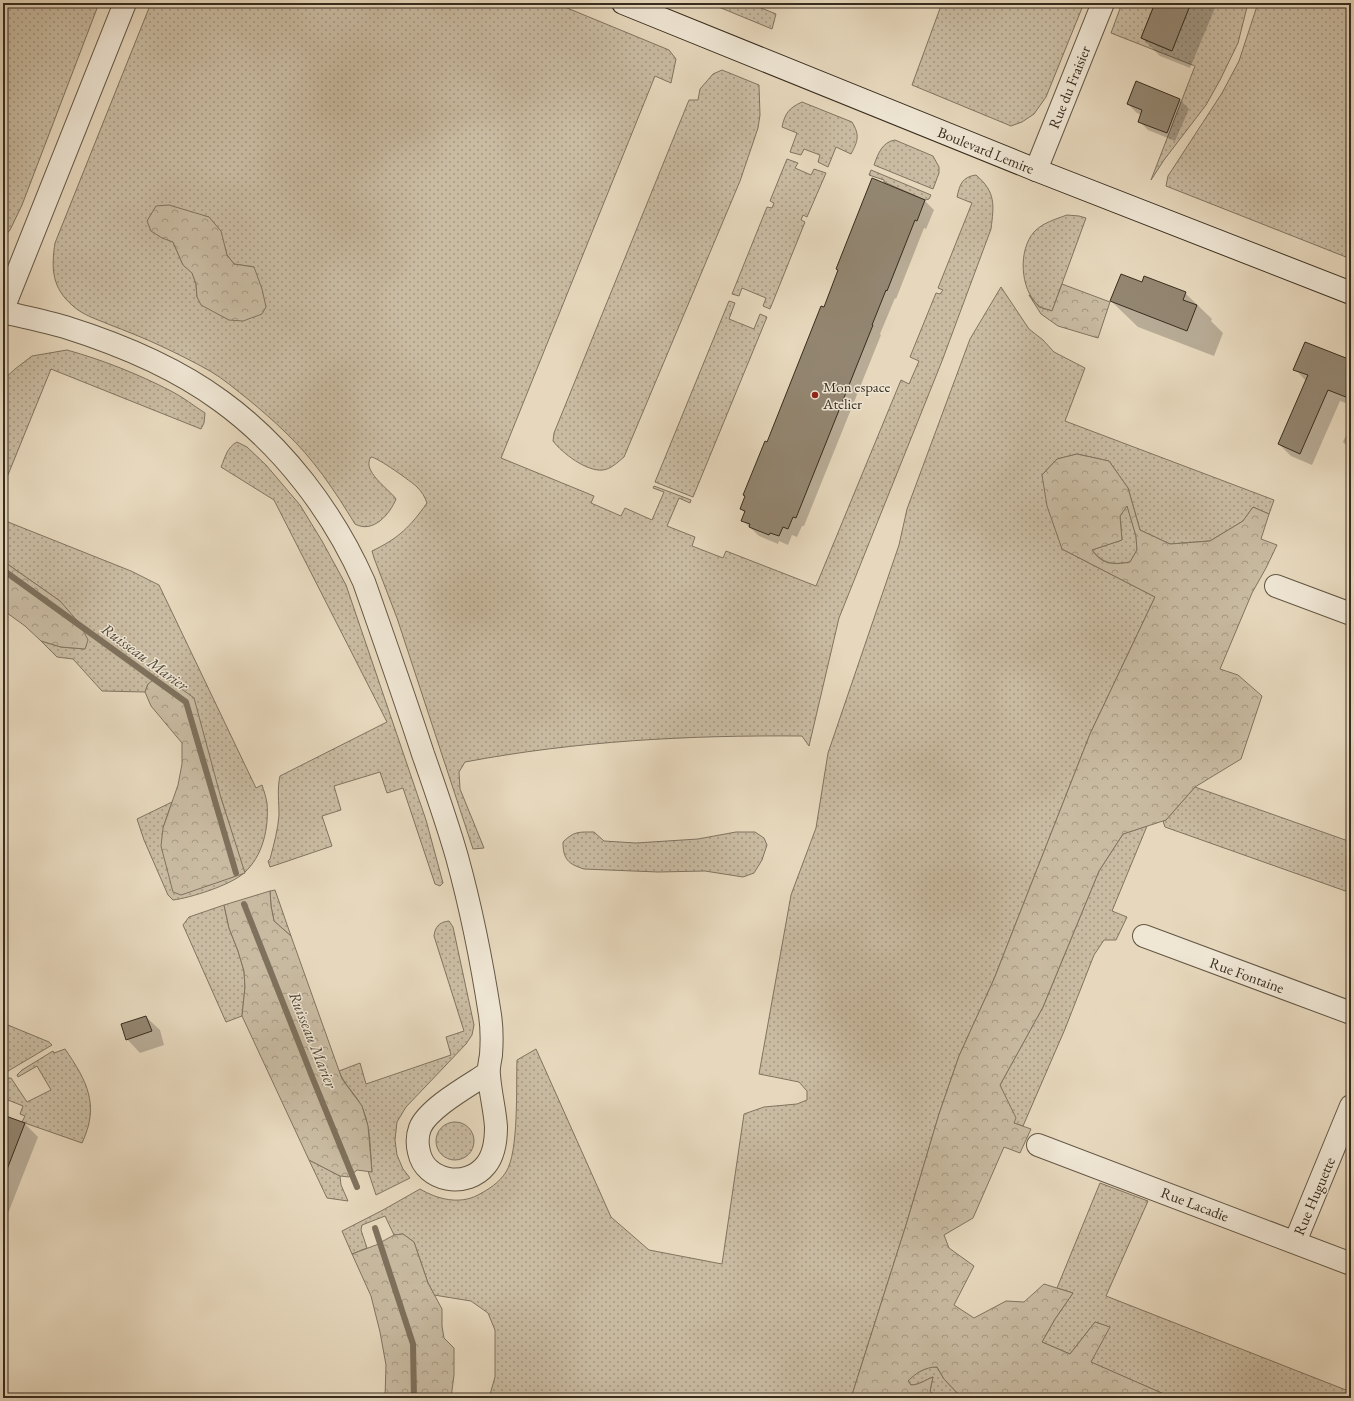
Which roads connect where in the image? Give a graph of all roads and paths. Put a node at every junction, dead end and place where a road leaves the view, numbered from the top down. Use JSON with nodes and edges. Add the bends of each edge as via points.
{"nodes":[{"id":1,"x":125,"y":3,"type":"edge"},
{"id":2,"x":623,"y":3,"type":"edge"},
{"id":3,"x":1103,"y":3,"type":"edge"},
{"id":4,"x":1036,"y":170,"type":"junction"},
{"id":5,"x":1351,"y":293,"type":"edge"},
{"id":6,"x":3,"y":310,"type":"edge"},
{"id":7,"x":1276,"y":586,"type":"dead end"},
{"id":8,"x":1351,"y":614,"type":"edge"},
{"id":9,"x":1144,"y":936,"type":"dead end"},
{"id":10,"x":1351,"y":1013,"type":"edge"},
{"id":11,"x":488,"y":1073,"type":"junction"},
{"id":12,"x":1351,"y":1106,"type":"edge"},
{"id":13,"x":1038,"y":1145,"type":"dead end"},
{"id":14,"x":1295,"y":1242,"type":"junction"},
{"id":15,"x":1351,"y":1264,"type":"edge"}],
"edges":[{"from":1,"to":6,"type":"street"},
{"from":2,"to":4,"type":"street","name":"Boulevard Lemire"},
{"from":3,"to":4,"type":"street","name":"Rue du Fraisier"},
{"from":4,"to":5,"type":"street","name":"Boulevard Lemire"},
{"from":6,"to":11,"type":"street","via":[[65,327],[119,347],[176,373],[207,391],[244,419],[273,447],[304,482],[337,529],[364,582],[457,858],[490,1014],[492,1039]]},
{"from":7,"to":8,"type":"street"},
{"from":9,"to":10,"type":"street","name":"Rue Fontaine"},
{"from":11,"to":11,"type":"street","via":[[436,1109],[422,1124],[418,1138],[419,1155],[422,1163],[435,1175],[453,1179],[472,1176],[486,1165],[491,1157],[496,1127]]},
{"from":12,"to":14,"type":"street","name":"Rue Huguette"},
{"from":13,"to":14,"type":"street","name":"Rue Lacadie"},
{"from":14,"to":15,"type":"street","name":"Rue Lacadie"}]}
